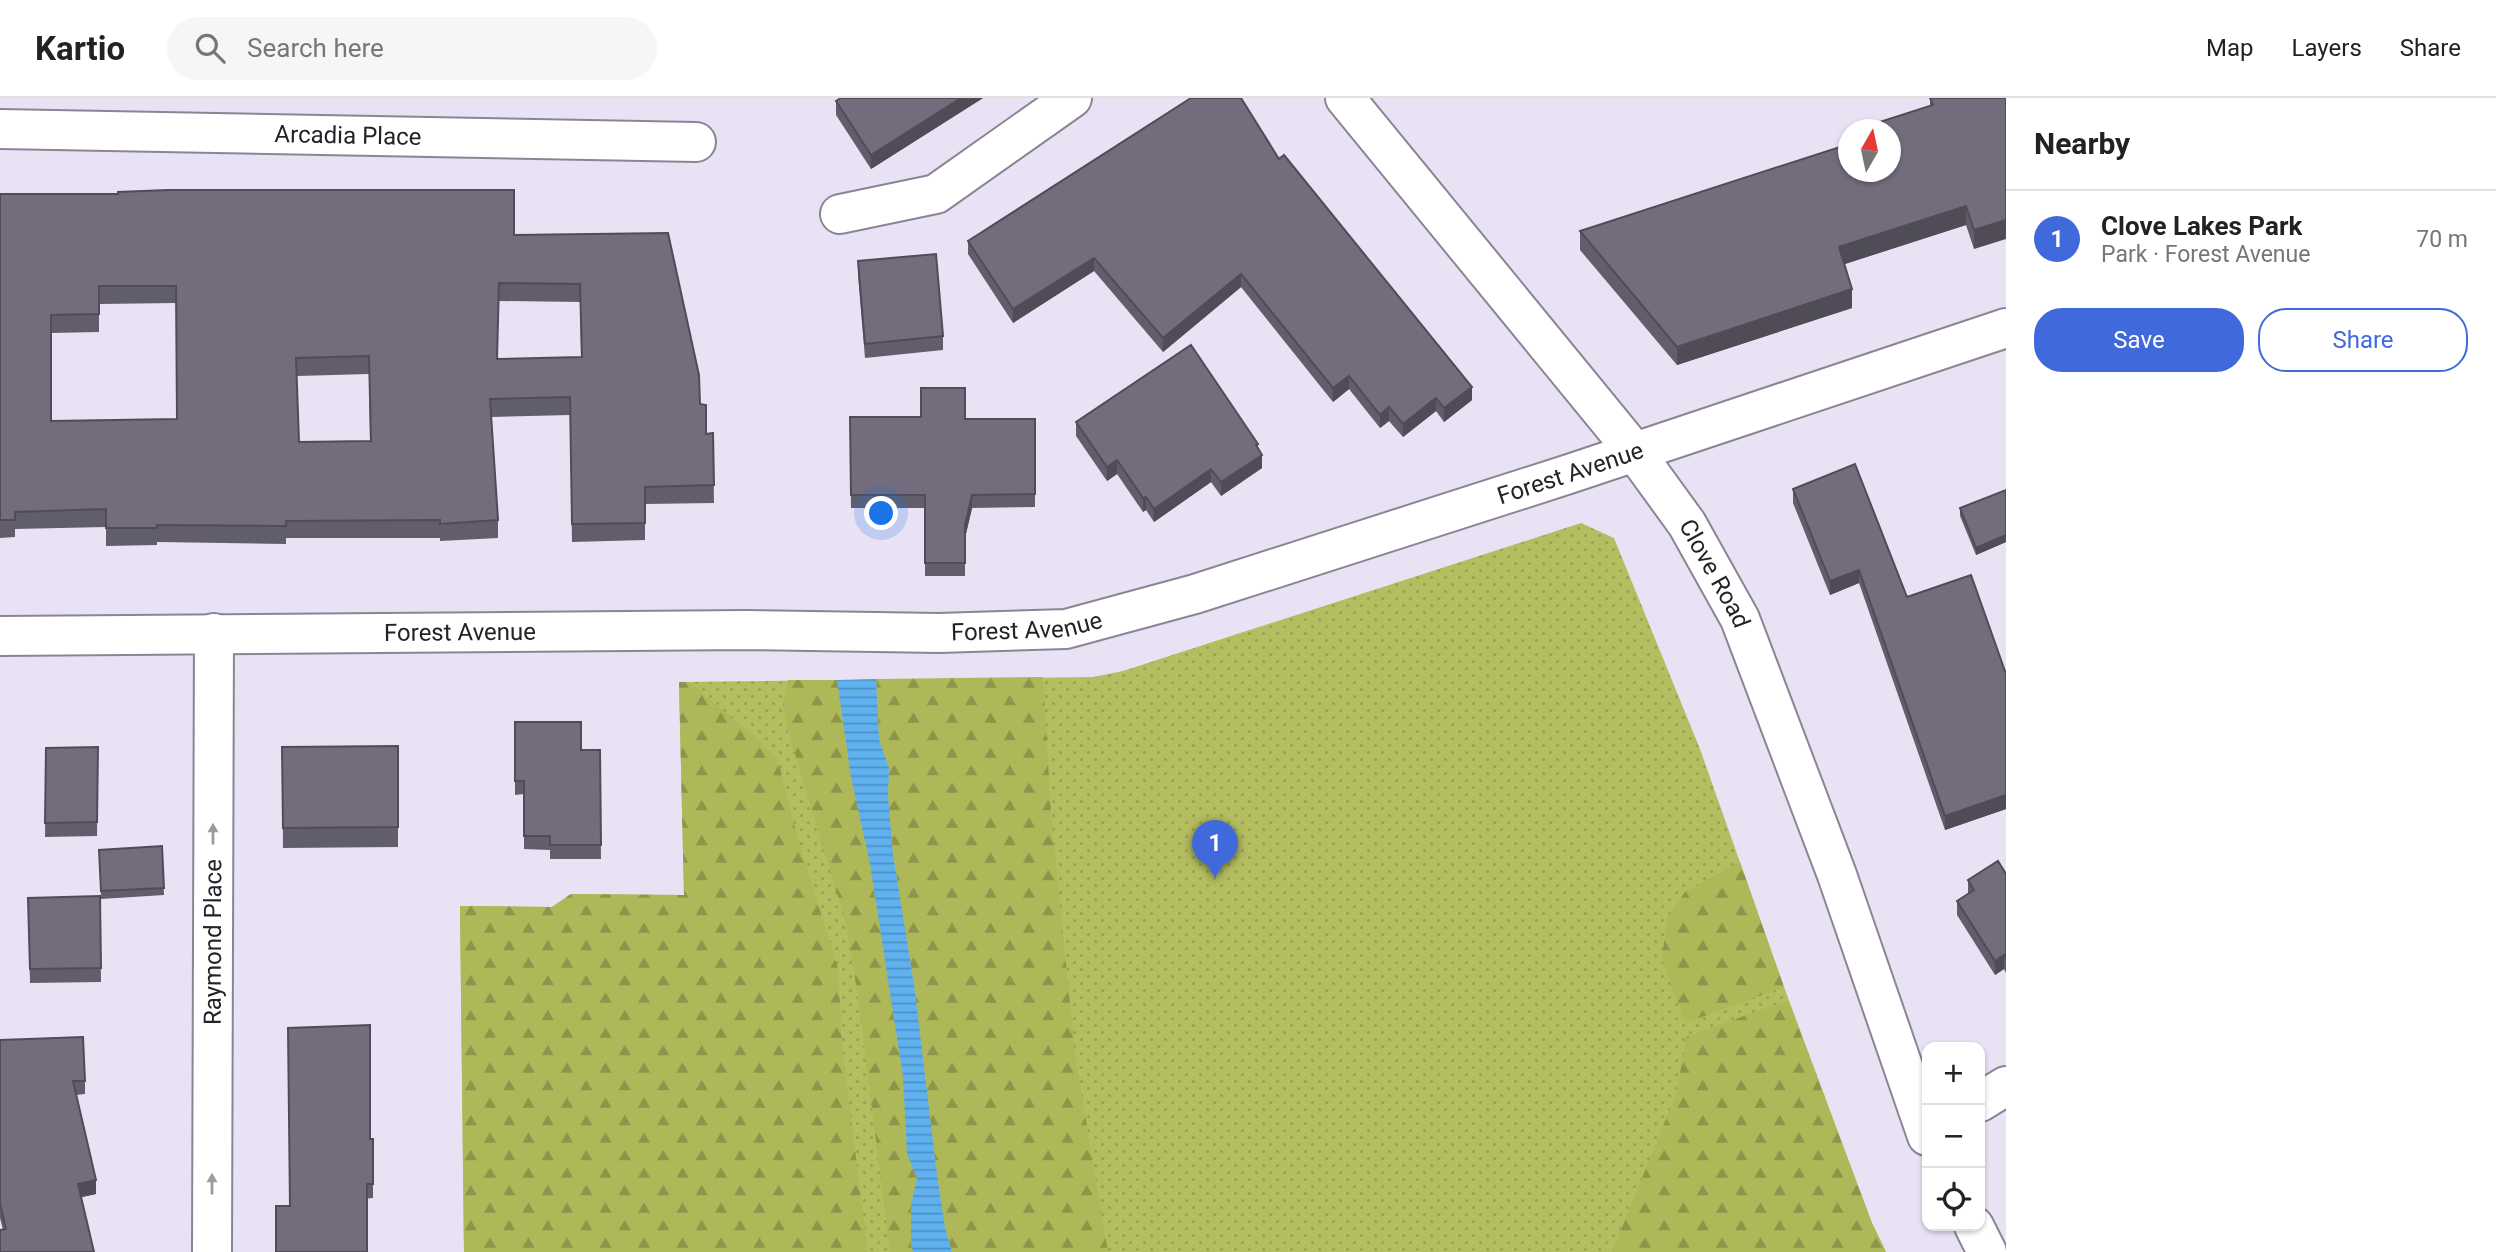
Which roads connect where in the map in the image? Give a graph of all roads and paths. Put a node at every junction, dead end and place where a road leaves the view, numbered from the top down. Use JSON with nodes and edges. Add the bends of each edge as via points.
{"nodes":[{"id":1,"x":1072,"y":98,"type":"edge"},
{"id":2,"x":1345,"y":98,"type":"edge"},
{"id":3,"x":0,"y":129,"type":"edge"},
{"id":4,"x":696,"y":142,"type":"dead end"},
{"id":5,"x":839,"y":215,"type":"dead end"},
{"id":6,"x":2006,"y":328,"type":"edge"},
{"id":7,"x":1634,"y":451,"type":"junction"},
{"id":8,"x":214,"y":633,"type":"junction"},
{"id":9,"x":0,"y":636,"type":"edge"},
{"id":10,"x":2006,"y":1086,"type":"edge"},
{"id":11,"x":1985,"y":1099,"type":"edge"},
{"id":12,"x":1922,"y":1121,"type":"edge"},
{"id":13,"x":1976,"y":1231,"type":"edge"},
{"id":14,"x":212,"y":1252,"type":"edge"},
{"id":15,"x":1987,"y":1252,"type":"edge"}],
"edges":[{"from":1,"to":5,"type":"main road","via":[[936,194]]},
{"from":2,"to":7,"type":"main road","name":"Clove Road"},
{"from":3,"to":4,"type":"main road","name":"Arcadia Place"},
{"from":6,"to":7,"type":"main road","name":"Forest Avenue"},
{"from":7,"to":8,"type":"main road","name":"Forest Avenue","via":[[1195,594],[1066,629]]},
{"from":7,"to":12,"type":"main road","name":"Clove Road","via":[[1687,524],[1740,619],[1837,875]]},
{"from":8,"to":9,"type":"main road","name":"Forest Avenue"},
{"from":14,"to":8,"type":"main road","name":"Raymond Place","one_way":true},
{"from":10,"to":11,"type":"main road"},
{"from":13,"to":15,"type":"main road"}]}
